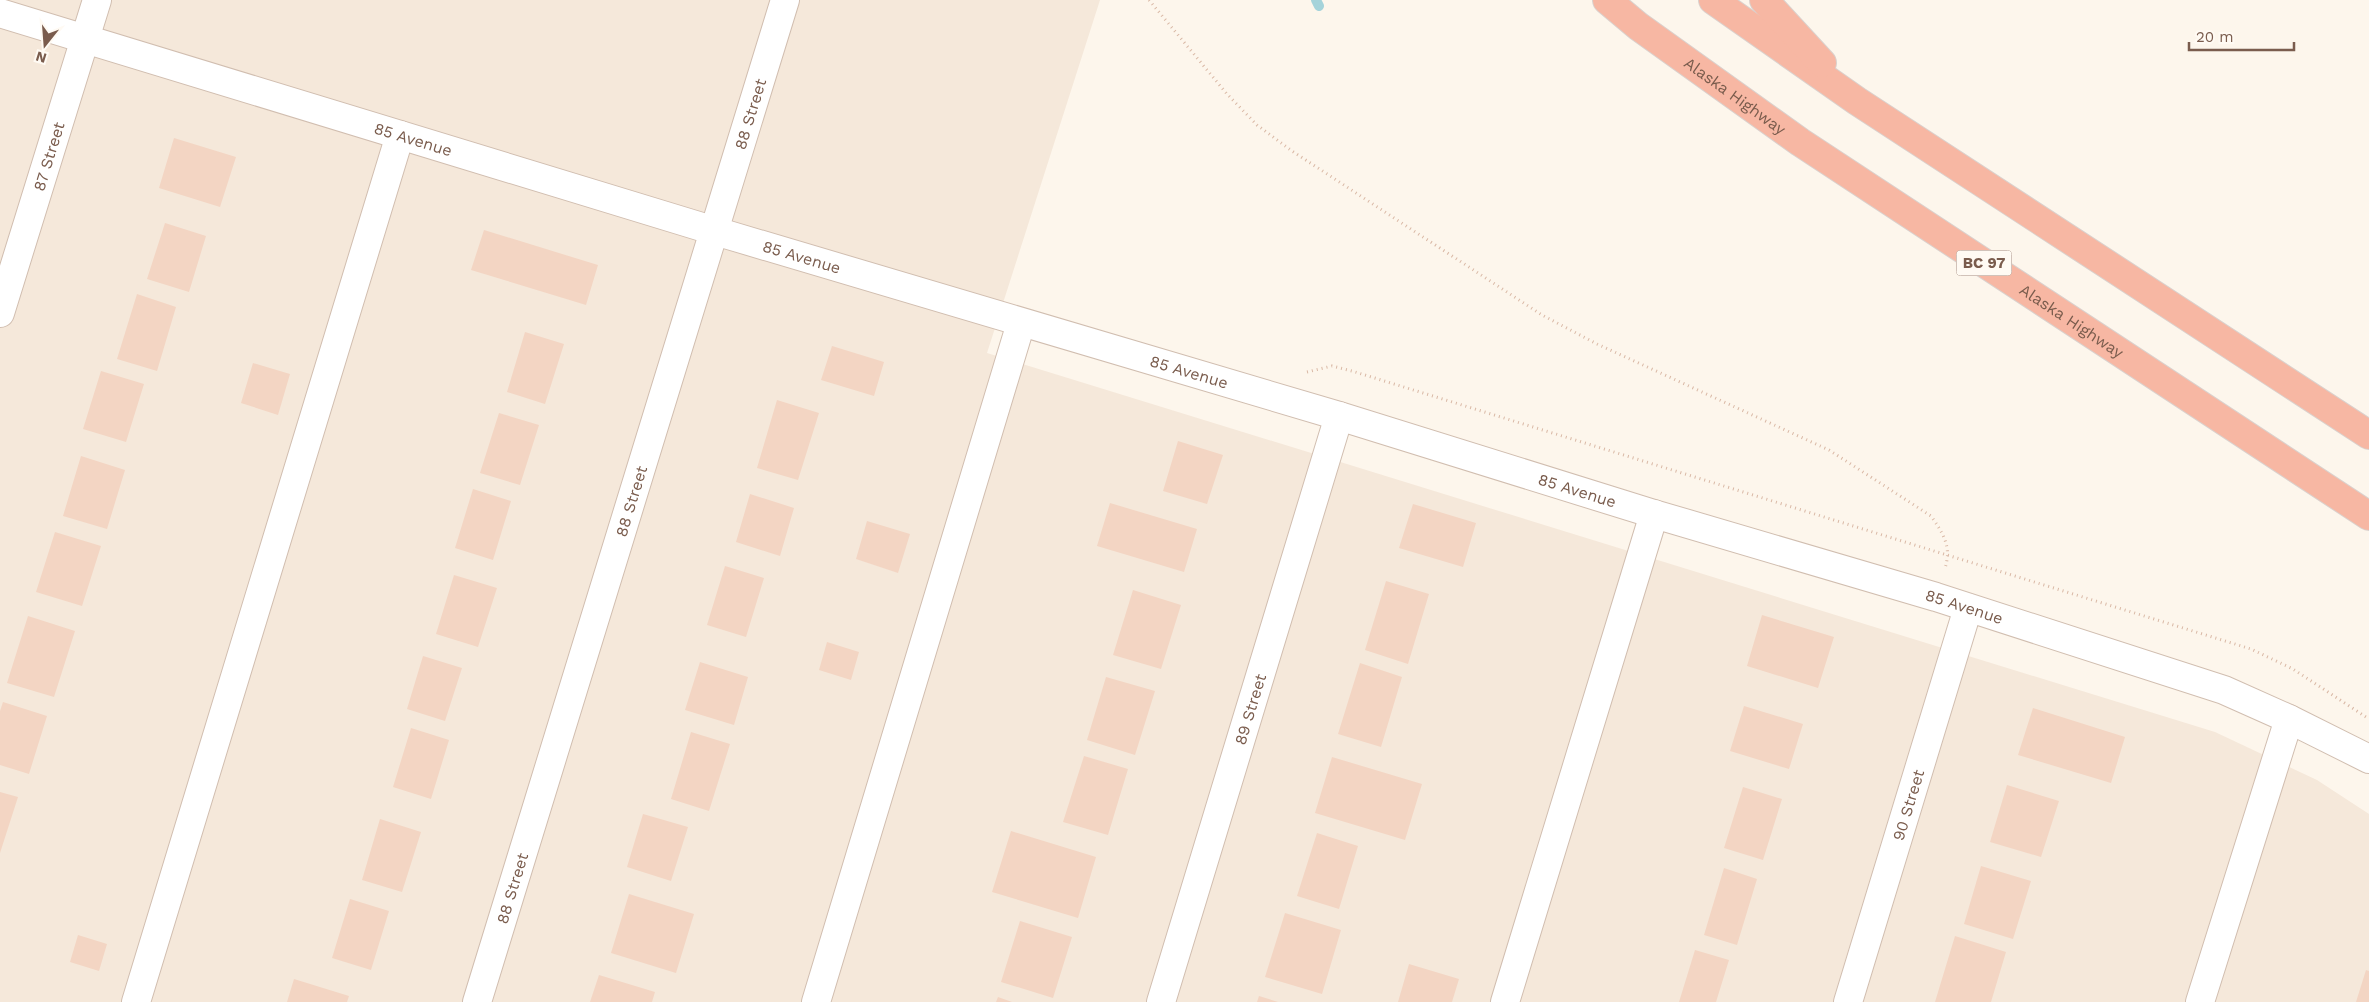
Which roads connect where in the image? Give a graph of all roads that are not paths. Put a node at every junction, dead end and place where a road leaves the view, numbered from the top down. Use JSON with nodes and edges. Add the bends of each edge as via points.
{"nodes":[{"id":1,"x":96,"y":0,"type":"edge"},
{"id":2,"x":785,"y":0,"type":"edge"},
{"id":3,"x":1607,"y":0,"type":"edge"},
{"id":4,"x":1712,"y":0,"type":"edge"},
{"id":5,"x":1764,"y":0,"type":"edge"},
{"id":6,"x":0,"y":13,"type":"edge"},
{"id":7,"x":84,"y":39,"type":"junction"},
{"id":8,"x":1858,"y":101,"type":"junction"},
{"id":9,"x":400,"y":135,"type":"junction"},
{"id":10,"x":715,"y":231,"type":"junction"},
{"id":11,"x":0,"y":313,"type":"edge"},
{"id":12,"x":1021,"y":323,"type":"junction"},
{"id":13,"x":1339,"y":416,"type":"junction"},
{"id":14,"x":2369,"y":435,"type":"edge"},
{"id":15,"x":1654,"y":514,"type":"junction"},
{"id":16,"x":2369,"y":516,"type":"edge"},
{"id":17,"x":1968,"y":608,"type":"junction"},
{"id":18,"x":2289,"y":719,"type":"junction"},
{"id":19,"x":2369,"y":759,"type":"edge"},
{"id":20,"x":136,"y":1002,"type":"edge"},
{"id":21,"x":478,"y":1002,"type":"edge"},
{"id":22,"x":816,"y":1002,"type":"edge"},
{"id":23,"x":1162,"y":1002,"type":"edge"},
{"id":24,"x":1505,"y":1002,"type":"edge"},
{"id":25,"x":1848,"y":1002,"type":"edge"},
{"id":26,"x":2200,"y":1002,"type":"edge"}],
"edges":[{"from":1,"to":7,"type":"street","name":"87 Street"},
{"from":2,"to":10,"type":"street","name":"88 Street"},
{"from":3,"to":16,"type":"highway","name":"Alaska Highway","number":"BC 97","via":[[1638,26],[1800,142]]},
{"from":4,"to":8,"type":"highway"},
{"from":5,"to":8,"type":"highway"},
{"from":6,"to":7,"type":"street","name":"85 Avenue"},
{"from":7,"to":9,"type":"street","name":"85 Avenue"},
{"from":7,"to":11,"type":"street","name":"87 Street"},
{"from":8,"to":14,"type":"highway"},
{"from":9,"to":10,"type":"street","name":"85 Avenue"},
{"from":9,"to":20,"type":"street"},
{"from":10,"to":12,"type":"street","name":"85 Avenue"},
{"from":10,"to":21,"type":"street","name":"88 Street"},
{"from":12,"to":13,"type":"street","name":"85 Avenue"},
{"from":12,"to":22,"type":"street"},
{"from":13,"to":15,"type":"street","name":"85 Avenue"},
{"from":13,"to":23,"type":"street","name":"89 Street"},
{"from":15,"to":17,"type":"street","name":"85 Avenue"},
{"from":15,"to":24,"type":"street"},
{"from":17,"to":18,"type":"street","name":"85 Avenue","via":[[2224,690]]},
{"from":17,"to":25,"type":"street","name":"90 Street"},
{"from":18,"to":19,"type":"street","name":"85 Avenue"},
{"from":18,"to":26,"type":"street"}]}
